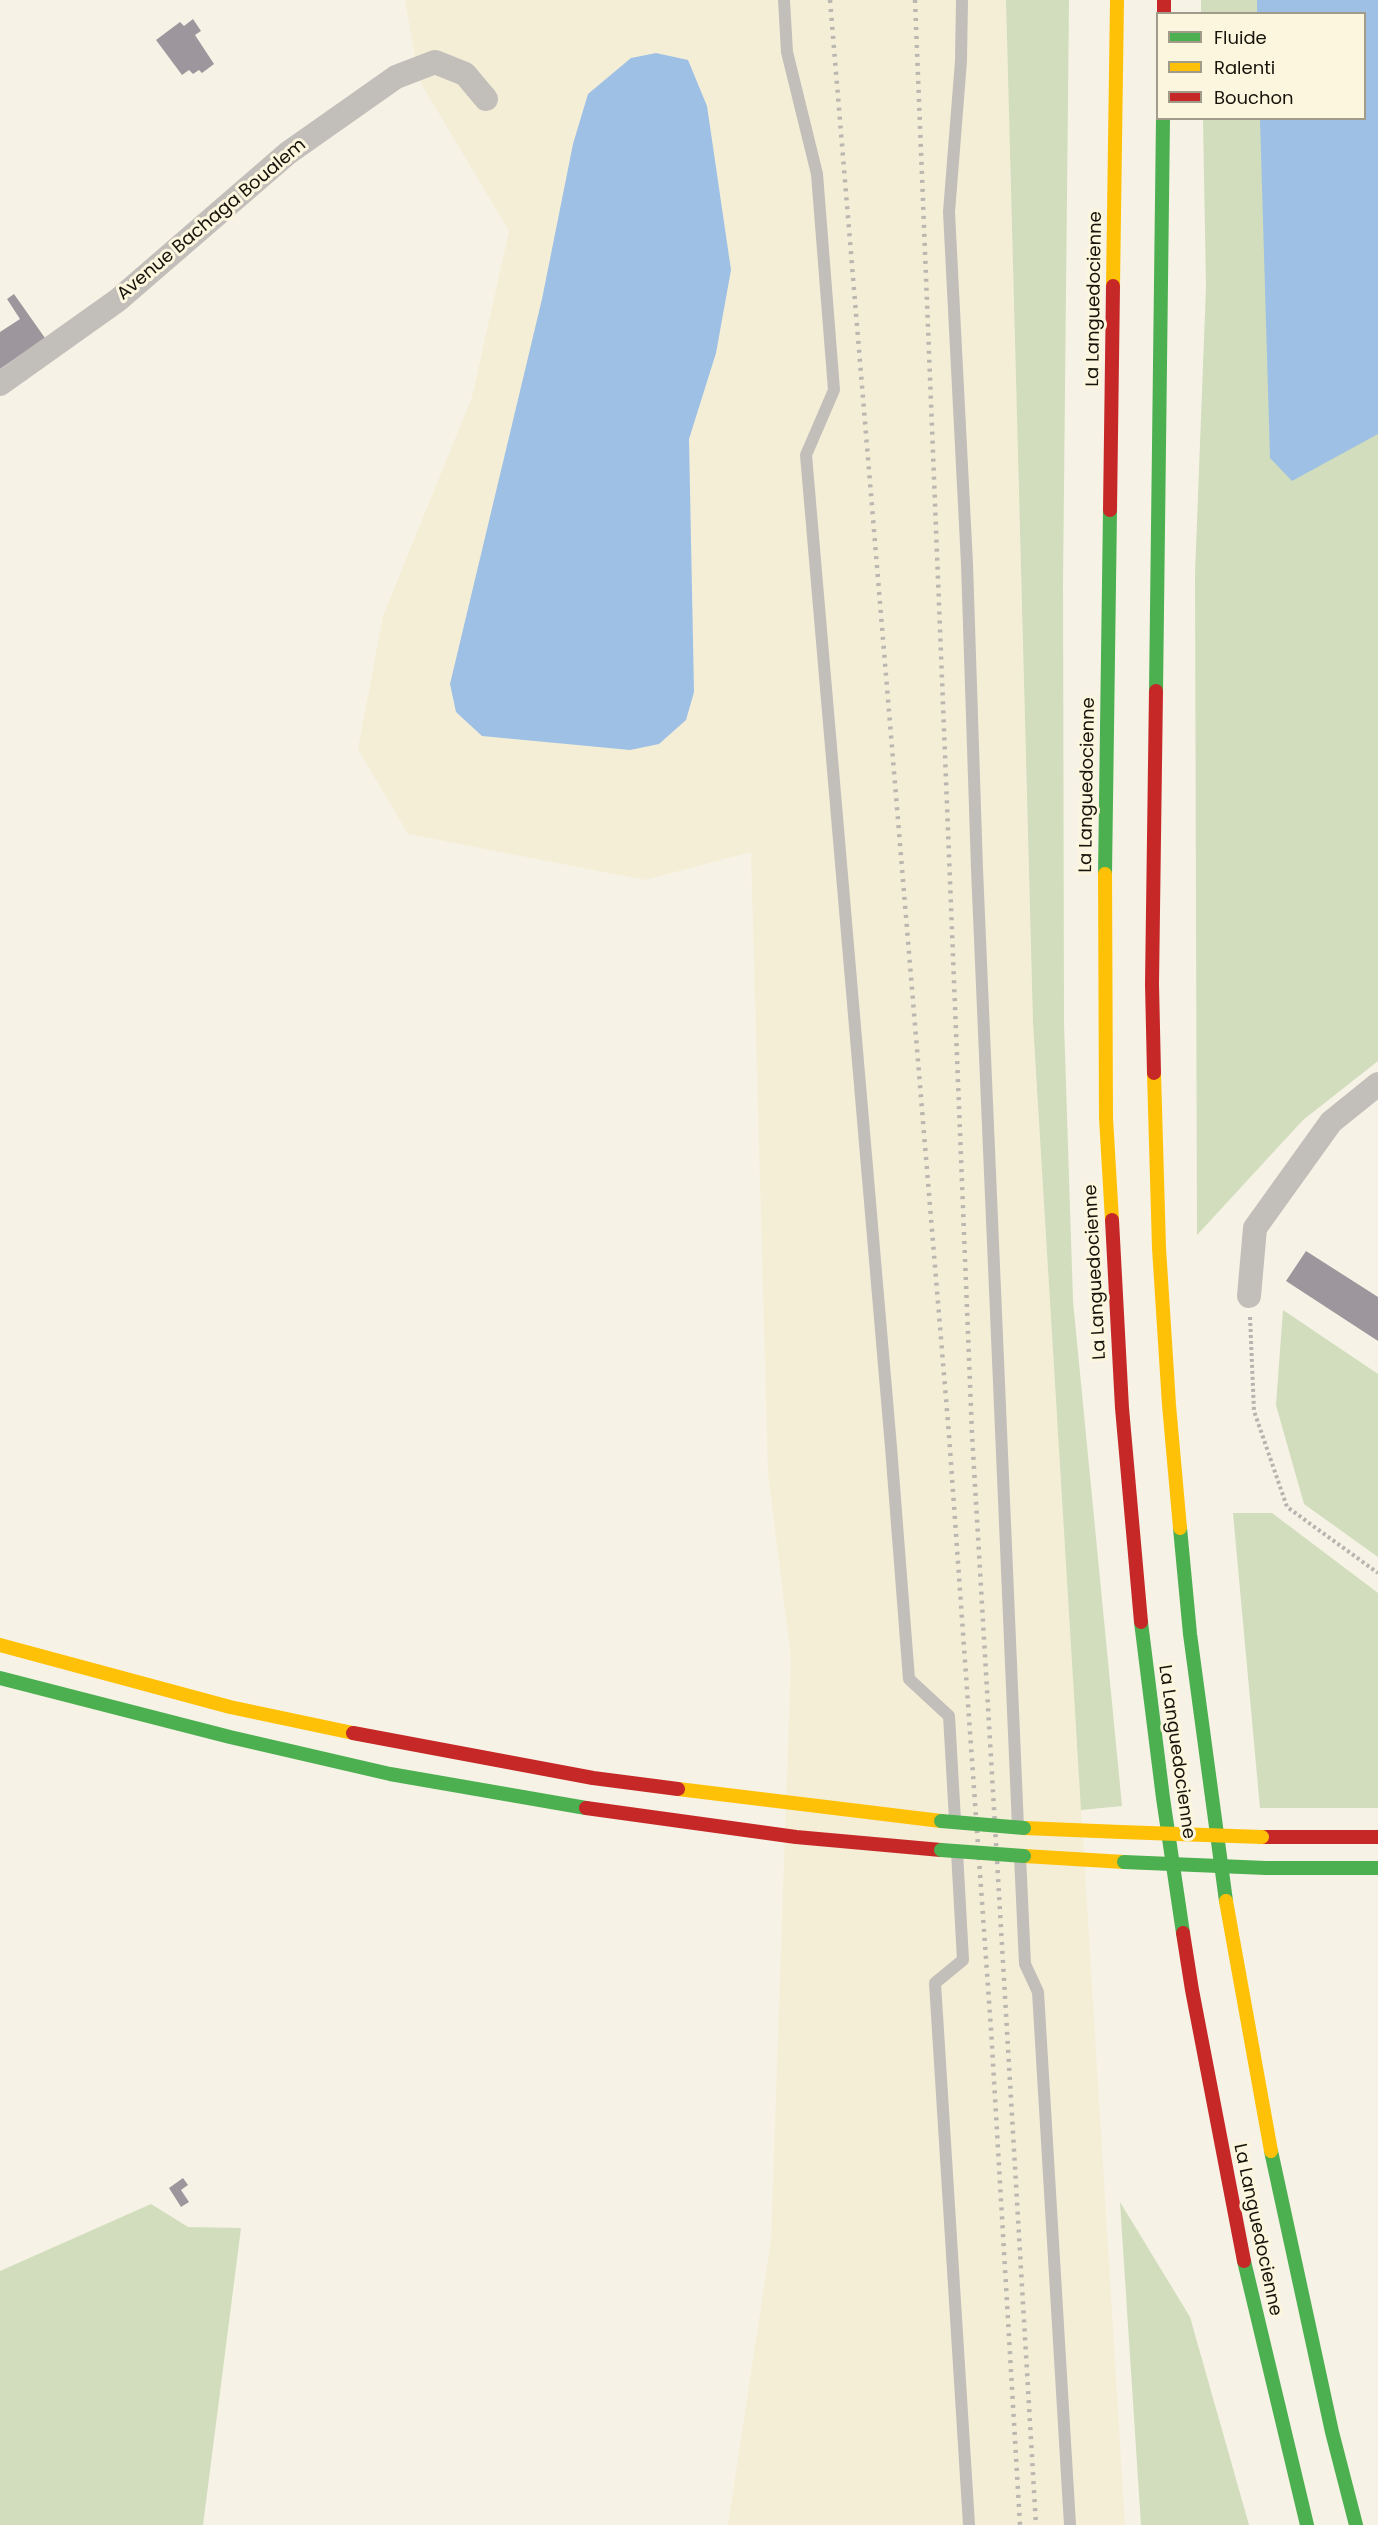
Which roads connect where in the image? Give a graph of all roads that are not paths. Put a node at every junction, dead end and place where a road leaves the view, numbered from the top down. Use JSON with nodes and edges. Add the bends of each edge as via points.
{"nodes":[{"id":1,"x":784,"y":0,"type":"edge"},
{"id":2,"x":962,"y":0,"type":"edge"},
{"id":3,"x":1117,"y":0,"type":"edge"},
{"id":4,"x":486,"y":99,"type":"dead end"},
{"id":5,"x":1163,"y":120,"type":"edge"},
{"id":6,"x":0,"y":384,"type":"edge"},
{"id":7,"x":1378,"y":1084,"type":"edge"},
{"id":8,"x":1249,"y":1296,"type":"road end"},
{"id":9,"x":0,"y":1645,"type":"edge"},
{"id":10,"x":0,"y":1678,"type":"edge"},
{"id":11,"x":1378,"y":1837,"type":"edge"},
{"id":12,"x":1022,"y":1842,"type":"junction"},
{"id":13,"x":1378,"y":1868,"type":"edge"},
{"id":14,"x":969,"y":2525,"type":"edge"},
{"id":15,"x":1070,"y":2525,"type":"edge"},
{"id":16,"x":1307,"y":2525,"type":"edge"},
{"id":17,"x":1356,"y":2525,"type":"edge"}],
"edges":[{"from":1,"to":14,"type":"lane","via":[[787,51],[817,174],[834,390],[806,455],[909,1679],[949,1716],[963,1960],[935,1983]]},
{"from":2,"to":12,"type":"lane","via":[[962,61],[949,212]]},
{"from":3,"to":16,"type":"highway","name":"La Languedocienne","via":[[1104,985],[1106,1130],[1122,1408],[1143,1640],[1192,1990],[1245,2265]]},
{"from":4,"to":6,"type":"street","name":"Avenue Bachaga Boualem","via":[[465,74],[435,62],[396,77],[288,153],[118,300]]},
{"from":5,"to":17,"type":"highway","name":"La Languedocienne","via":[[1152,984],[1159,1248],[1169,1406],[1190,1634],[1231,1937],[1279,2196]]},
{"from":7,"to":8,"type":"street","via":[[1331,1122],[1255,1228]]},
{"from":9,"to":12,"type":"highway","bridge":true,"via":[[230,1707],[393,1741],[593,1778],[940,1821]]},
{"from":10,"to":12,"type":"highway","bridge":true,"via":[[390,1774],[663,1819],[796,1837],[941,1850]]},
{"from":11,"to":12,"type":"highway","bridge":true,"via":[[1121,1832]]},
{"from":12,"to":13,"type":"highway","bridge":true,"via":[[1124,1862]]},
{"from":12,"to":15,"type":"lane","via":[[1025,1964],[1038,1992]]}]}
